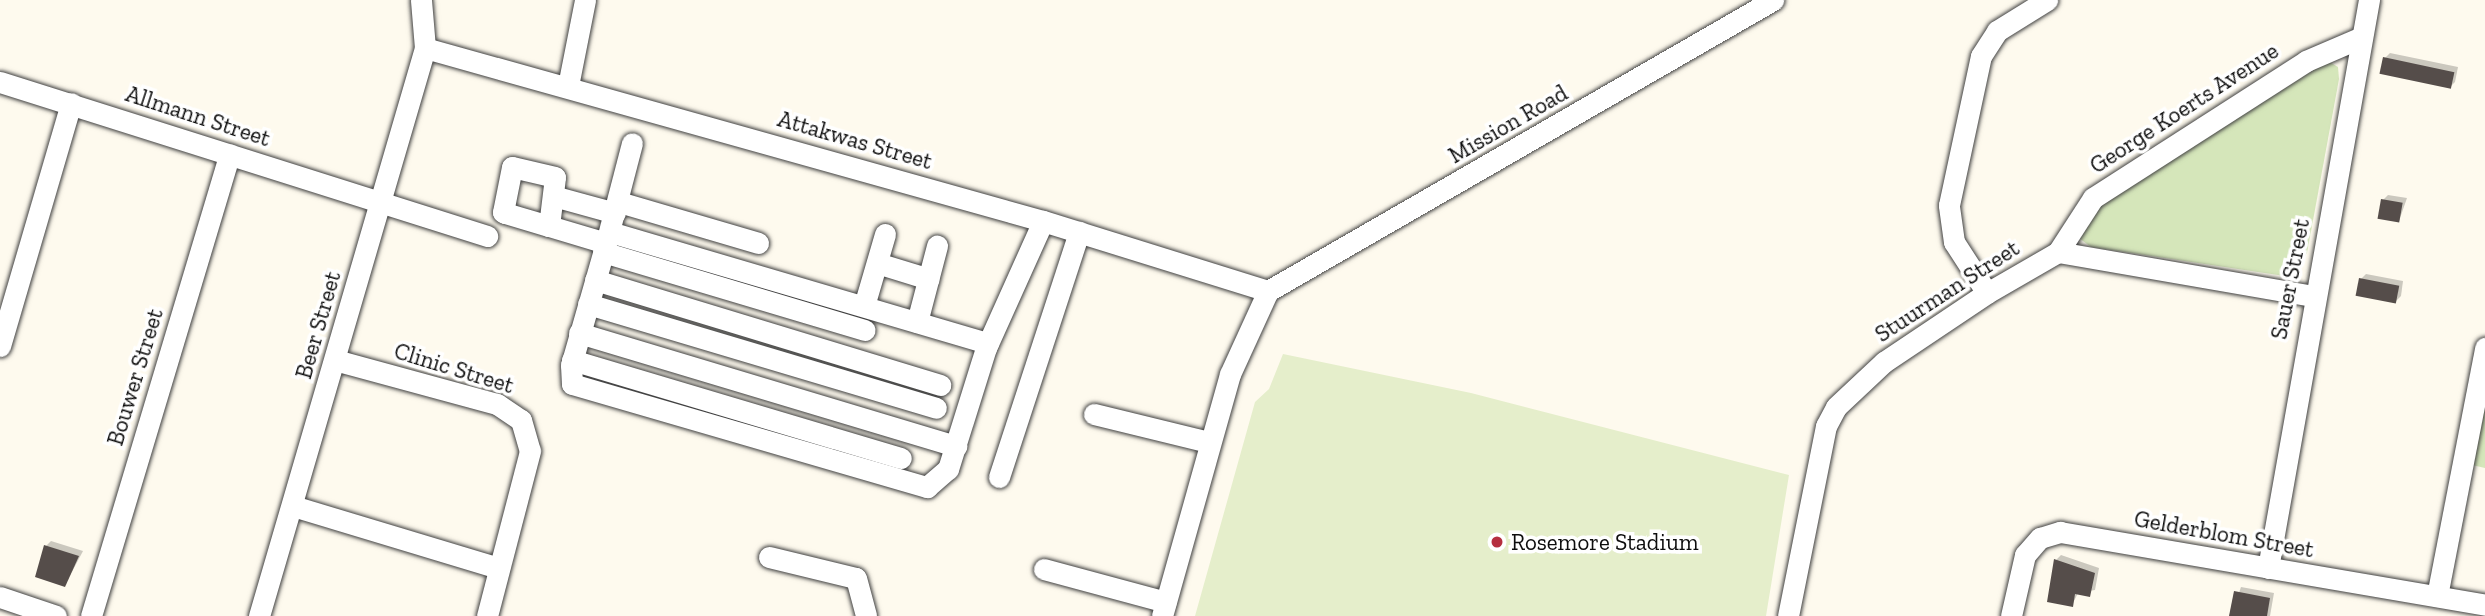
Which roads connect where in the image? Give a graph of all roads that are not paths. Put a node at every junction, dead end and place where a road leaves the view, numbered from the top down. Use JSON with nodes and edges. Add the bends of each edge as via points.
{"nodes":[{"id":1,"x":421,"y":0,"type":"edge"},
{"id":2,"x":585,"y":0,"type":"edge"},
{"id":3,"x":1773,"y":0,"type":"edge"},
{"id":4,"x":2047,"y":0,"type":"edge"},
{"id":5,"x":2369,"y":0,"type":"edge"},
{"id":6,"x":2362,"y":37,"type":"junction"},
{"id":7,"x":425,"y":48,"type":"junction"},
{"id":8,"x":0,"y":82,"type":"edge"},
{"id":9,"x":568,"y":86,"type":"junction"},
{"id":10,"x":71,"y":103,"type":"junction"},
{"id":11,"x":632,"y":143,"type":"dead end"},
{"id":12,"x":230,"y":154,"type":"junction"},
{"id":13,"x":557,"y":197,"type":"junction"},
{"id":14,"x":380,"y":204,"type":"junction"},
{"id":15,"x":1043,"y":221,"type":"junction"},
{"id":16,"x":549,"y":226,"type":"junction"},
{"id":17,"x":611,"y":228,"type":"junction"},
{"id":18,"x":709,"y":229,"type":"junction"},
{"id":19,"x":1079,"y":233,"type":"junction"},
{"id":20,"x":885,"y":234,"type":"dead end"},
{"id":21,"x":487,"y":236,"type":"dead end"},
{"id":22,"x":758,"y":243,"type":"dead end"},
{"id":23,"x":937,"y":246,"type":"dead end"},
{"id":24,"x":2058,"y":251,"type":"junction"},
{"id":25,"x":701,"y":260,"type":"junction"},
{"id":26,"x":877,"y":263,"type":"junction"},
{"id":27,"x":929,"y":279,"type":"junction"},
{"id":28,"x":595,"y":280,"type":"junction"},
{"id":29,"x":797,"y":286,"type":"junction"},
{"id":30,"x":1268,"y":291,"type":"junction"},
{"id":31,"x":1987,"y":293,"type":"junction"},
{"id":32,"x":2312,"y":296,"type":"junction"},
{"id":33,"x":588,"y":304,"type":"junction"},
{"id":34,"x":864,"y":306,"type":"junction"},
{"id":35,"x":792,"y":308,"type":"junction"},
{"id":36,"x":917,"y":322,"type":"junction"},
{"id":37,"x":865,"y":330,"type":"dead end"},
{"id":38,"x":579,"y":333,"type":"junction"},
{"id":39,"x":783,"y":339,"type":"junction"},
{"id":40,"x":988,"y":343,"type":"junction"},
{"id":41,"x":0,"y":346,"type":"edge"},
{"id":42,"x":2485,"y":348,"type":"edge"},
{"id":43,"x":335,"y":360,"type":"junction"},
{"id":44,"x":572,"y":360,"type":"junction"},
{"id":45,"x":777,"y":361,"type":"junction"},
{"id":46,"x":872,"y":365,"type":"junction"},
{"id":47,"x":865,"y":386,"type":"junction"},
{"id":48,"x":940,"y":386,"type":"dead end"},
{"id":49,"x":769,"y":390,"type":"junction"},
{"id":50,"x":830,"y":408,"type":"junction"},
{"id":51,"x":936,"y":408,"type":"dead end"},
{"id":52,"x":1094,"y":414,"type":"dead end"},
{"id":53,"x":857,"y":415,"type":"junction"},
{"id":54,"x":762,"y":417,"type":"junction"},
{"id":55,"x":822,"y":434,"type":"junction"},
{"id":56,"x":756,"y":438,"type":"junction"},
{"id":57,"x":1209,"y":442,"type":"junction"},
{"id":58,"x":956,"y":446,"type":"junction"},
{"id":59,"x":815,"y":456,"type":"junction"},
{"id":60,"x":901,"y":458,"type":"dead end"},
{"id":61,"x":999,"y":477,"type":"dead end"},
{"id":62,"x":293,"y":506,"type":"junction"},
{"id":63,"x":769,"y":557,"type":"dead end"},
{"id":64,"x":499,"y":568,"type":"junction"},
{"id":65,"x":2268,"y":568,"type":"junction"},
{"id":66,"x":1044,"y":569,"type":"dead end"},
{"id":67,"x":2437,"y":596,"type":"junction"},
{"id":68,"x":0,"y":597,"type":"edge"},
{"id":69,"x":2485,"y":605,"type":"edge"},
{"id":70,"x":1164,"y":609,"type":"edge"},
{"id":71,"x":55,"y":616,"type":"edge"},
{"id":72,"x":91,"y":616,"type":"edge"},
{"id":73,"x":259,"y":616,"type":"edge"},
{"id":74,"x":487,"y":616,"type":"edge"},
{"id":75,"x":866,"y":616,"type":"edge"},
{"id":76,"x":1788,"y":616,"type":"edge"},
{"id":77,"x":2011,"y":616,"type":"edge"}],
"edges":[{"from":1,"to":7,"type":"street"},
{"from":2,"to":9,"type":"street"},
{"from":3,"to":30,"type":"street","name":"Mission Road"},
{"from":4,"to":31,"type":"street","via":[[1987,44],[1955,178],[1950,232]]},
{"from":5,"to":6,"type":"street","name":"Sauer Street"},
{"from":6,"to":24,"type":"street","name":"George Koerts Avenue","via":[[2306,61],[2093,198]]},
{"from":6,"to":32,"type":"street","name":"Sauer Street"},
{"from":7,"to":9,"type":"street","name":"Attakwas Street"},
{"from":7,"to":14,"type":"street","name":"Beer Street"},
{"from":8,"to":10,"type":"street","name":"Allmann Street"},
{"from":9,"to":15,"type":"street","name":"Attakwas Street"},
{"from":10,"to":12,"type":"street","name":"Allmann Street"},
{"from":10,"to":41,"type":"street"},
{"from":11,"to":17,"type":"street"},
{"from":12,"to":14,"type":"street","name":"Allmann Street"},
{"from":12,"to":72,"type":"street","name":"Bouwer Street"},
{"from":13,"to":16,"type":"street"},
{"from":13,"to":16,"type":"street","via":[[553,174],[512,167],[503,212]]},
{"from":13,"to":17,"type":"street"},
{"from":14,"to":21,"type":"street","name":"Allmann Street"},
{"from":14,"to":43,"type":"street","name":"Beer Street"},
{"from":15,"to":19,"type":"street","name":"Attakwas Street"},
{"from":15,"to":40,"type":"street"},
{"from":16,"to":17,"type":"street"},
{"from":17,"to":18,"type":"street"},
{"from":17,"to":25,"type":"street"},
{"from":17,"to":28,"type":"street"},
{"from":17,"to":35,"type":"street"},
{"from":18,"to":22,"type":"street"},
{"from":18,"to":25,"type":"street"},
{"from":19,"to":30,"type":"street","name":"Attakwas Street"},
{"from":19,"to":61,"type":"street"},
{"from":20,"to":26,"type":"street"},
{"from":23,"to":27,"type":"street"},
{"from":24,"to":31,"type":"street","name":"Stuurman Street"},
{"from":24,"to":32,"type":"street","name":"Stuurman Street"},
{"from":25,"to":29,"type":"street"},
{"from":26,"to":27,"type":"street"},
{"from":26,"to":34,"type":"street"},
{"from":27,"to":36,"type":"street"},
{"from":28,"to":33,"type":"street"},
{"from":28,"to":39,"type":"street"},
{"from":29,"to":34,"type":"street"},
{"from":29,"to":35,"type":"street"},
{"from":30,"to":57,"type":"street","via":[[1252,314]]},
{"from":31,"to":76,"type":"street","name":"Stuurman Street","via":[[1884,362],[1836,407],[1826,426]]},
{"from":32,"to":65,"type":"street","name":"Sauer Street"},
{"from":33,"to":38,"type":"street"},
{"from":33,"to":45,"type":"street"},
{"from":34,"to":36,"type":"street"},
{"from":35,"to":37,"type":"street"},
{"from":35,"to":39,"type":"street"},
{"from":36,"to":40,"type":"street"},
{"from":38,"to":44,"type":"street"},
{"from":38,"to":49,"type":"street"},
{"from":39,"to":45,"type":"street"},
{"from":39,"to":46,"type":"street"},
{"from":40,"to":58,"type":"street"},
{"from":42,"to":67,"type":"street"},
{"from":43,"to":62,"type":"street","name":"Beer Street"},
{"from":43,"to":64,"type":"street","name":"Clinic Street","via":[[496,404],[521,420],[530,451]]},
{"from":44,"to":54,"type":"street"},
{"from":44,"to":56,"type":"street","via":[[570,382],[580,387]]},
{"from":45,"to":47,"type":"street"},
{"from":45,"to":49,"type":"street"},
{"from":46,"to":47,"type":"street"},
{"from":46,"to":48,"type":"street"},
{"from":47,"to":51,"type":"street"},
{"from":47,"to":53,"type":"street"},
{"from":49,"to":50,"type":"street"},
{"from":49,"to":54,"type":"street"},
{"from":50,"to":53,"type":"street"},
{"from":50,"to":55,"type":"street"},
{"from":52,"to":57,"type":"street"},
{"from":53,"to":58,"type":"street"},
{"from":54,"to":55,"type":"street"},
{"from":54,"to":56,"type":"street"},
{"from":55,"to":59,"type":"street"},
{"from":55,"to":60,"type":"street"},
{"from":56,"to":59,"type":"street"},
{"from":57,"to":70,"type":"street"},
{"from":58,"to":59,"type":"street","via":[[943,478],[927,487]]},
{"from":62,"to":64,"type":"street"},
{"from":62,"to":73,"type":"street","name":"Beer Street"},
{"from":63,"to":75,"type":"street","via":[[856,578]]},
{"from":64,"to":74,"type":"street","name":"Clinic Street"},
{"from":65,"to":67,"type":"street","name":"Gelderblom Street"},
{"from":65,"to":77,"type":"street","name":"Gelderblom Street","via":[[2051,533],[2025,555]]},
{"from":66,"to":70,"type":"street"},
{"from":67,"to":69,"type":"street","name":"Gelderblom Street"},
{"from":68,"to":71,"type":"street"}]}
